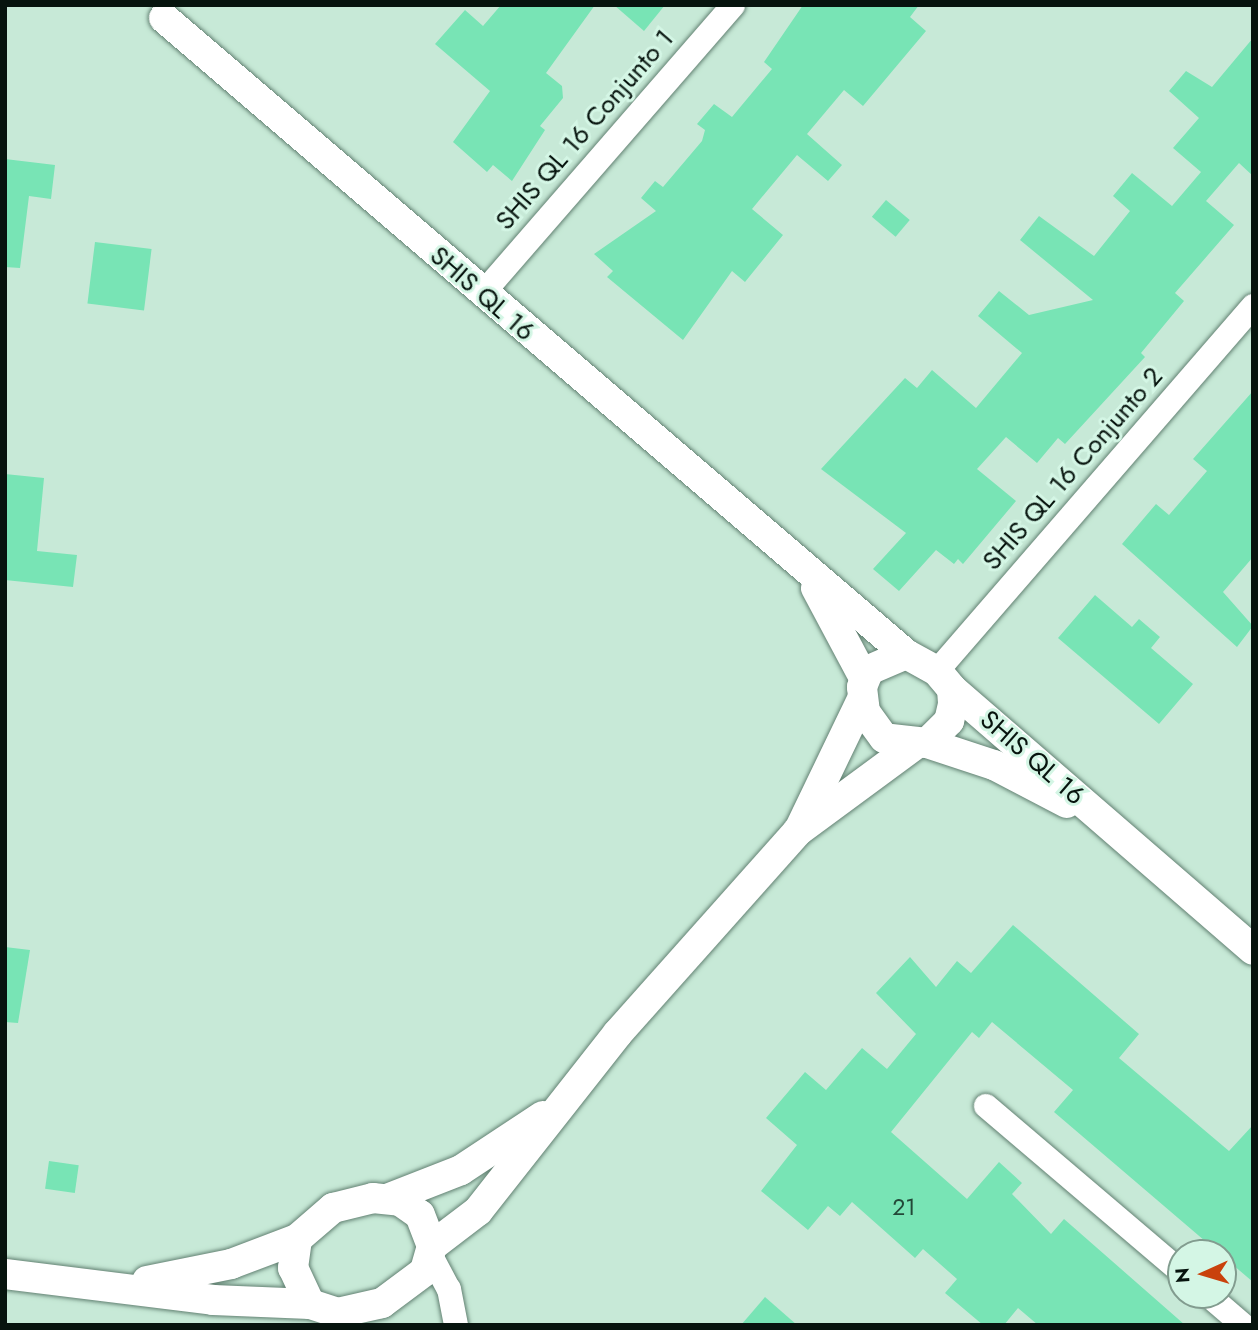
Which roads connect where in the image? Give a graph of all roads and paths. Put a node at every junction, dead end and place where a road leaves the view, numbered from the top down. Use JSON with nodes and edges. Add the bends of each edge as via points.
{"nodes":[{"id":1,"x":733,"y":5,"type":"edge"},
{"id":2,"x":164,"y":18,"type":"dead end"},
{"id":3,"x":483,"y":293,"type":"junction"},
{"id":4,"x":1253,"y":306,"type":"edge"},
{"id":5,"x":803,"y":566,"type":"junction"},
{"id":6,"x":906,"y":654,"type":"junction"},
{"id":7,"x":945,"y":680,"type":"junction"},
{"id":8,"x":863,"y":688,"type":"junction"},
{"id":9,"x":922,"y":743,"type":"junction"},
{"id":10,"x":1110,"y":829,"type":"junction"},
{"id":11,"x":798,"y":831,"type":"junction"},
{"id":12,"x":1253,"y":950,"type":"edge"},
{"id":13,"x":986,"y":1106,"type":"dead end"},
{"id":14,"x":556,"y":1109,"type":"junction"},
{"id":15,"x":387,"y":1199,"type":"junction"},
{"id":16,"x":297,"y":1239,"type":"junction"},
{"id":17,"x":431,"y":1250,"type":"junction"},
{"id":18,"x":1167,"y":1260,"type":"edge"},
{"id":19,"x":5,"y":1274,"type":"edge"},
{"id":20,"x":126,"y":1286,"type":"junction"},
{"id":21,"x":310,"y":1304,"type":"junction"},
{"id":22,"x":1224,"y":1309,"type":"edge"},
{"id":23,"x":348,"y":1319,"type":"edge"},
{"id":24,"x":457,"y":1325,"type":"edge"},
{"id":25,"x":1243,"y":1325,"type":"edge"}],
"edges":[{"from":1,"to":3,"type":"street","name":"SHIS QL 16 Conjunto 1"},
{"from":2,"to":3,"type":"street","name":"SHIS QL 16"},
{"from":3,"to":5,"type":"street","name":"SHIS QL 16"},
{"from":4,"to":7,"type":"street","name":"SHIS QL 16 Conjunto 2"},
{"from":5,"to":6,"type":"street","name":"SHIS QL 16"},
{"from":5,"to":8,"type":"street","name":"SHIS QL 16"},
{"from":6,"to":7,"type":"street"},
{"from":6,"to":8,"type":"street","via":[[887,658]]},
{"from":7,"to":9,"type":"street","via":[[949,721]]},
{"from":7,"to":10,"type":"street","name":"SHIS QL 16"},
{"from":8,"to":9,"type":"street","via":[[875,730],[897,743]]},
{"from":8,"to":11,"type":"street"},
{"from":9,"to":10,"type":"street","name":"SHIS QL 16","via":[[1019,776]]},
{"from":9,"to":11,"type":"street"},
{"from":10,"to":12,"type":"street","name":"SHIS QL 16"},
{"from":11,"to":14,"type":"street"},
{"from":13,"to":18,"type":"street"},
{"from":14,"to":15,"type":"street","via":[[461,1170]]},
{"from":14,"to":17,"type":"street","via":[[478,1211]]},
{"from":15,"to":16,"type":"street","via":[[333,1208]]},
{"from":15,"to":17,"type":"street","via":[[420,1216]]},
{"from":16,"to":20,"type":"street","via":[[201,1273]]},
{"from":16,"to":21,"type":"street","via":[[293,1268]]},
{"from":17,"to":23,"type":"street","via":[[425,1271],[382,1303]]},
{"from":17,"to":24,"type":"street","via":[[450,1289]]},
{"from":19,"to":20,"type":"street"},
{"from":20,"to":21,"type":"street","via":[[213,1300]]},
{"from":21,"to":23,"type":"street"},
{"from":22,"to":25,"type":"street"}]}
